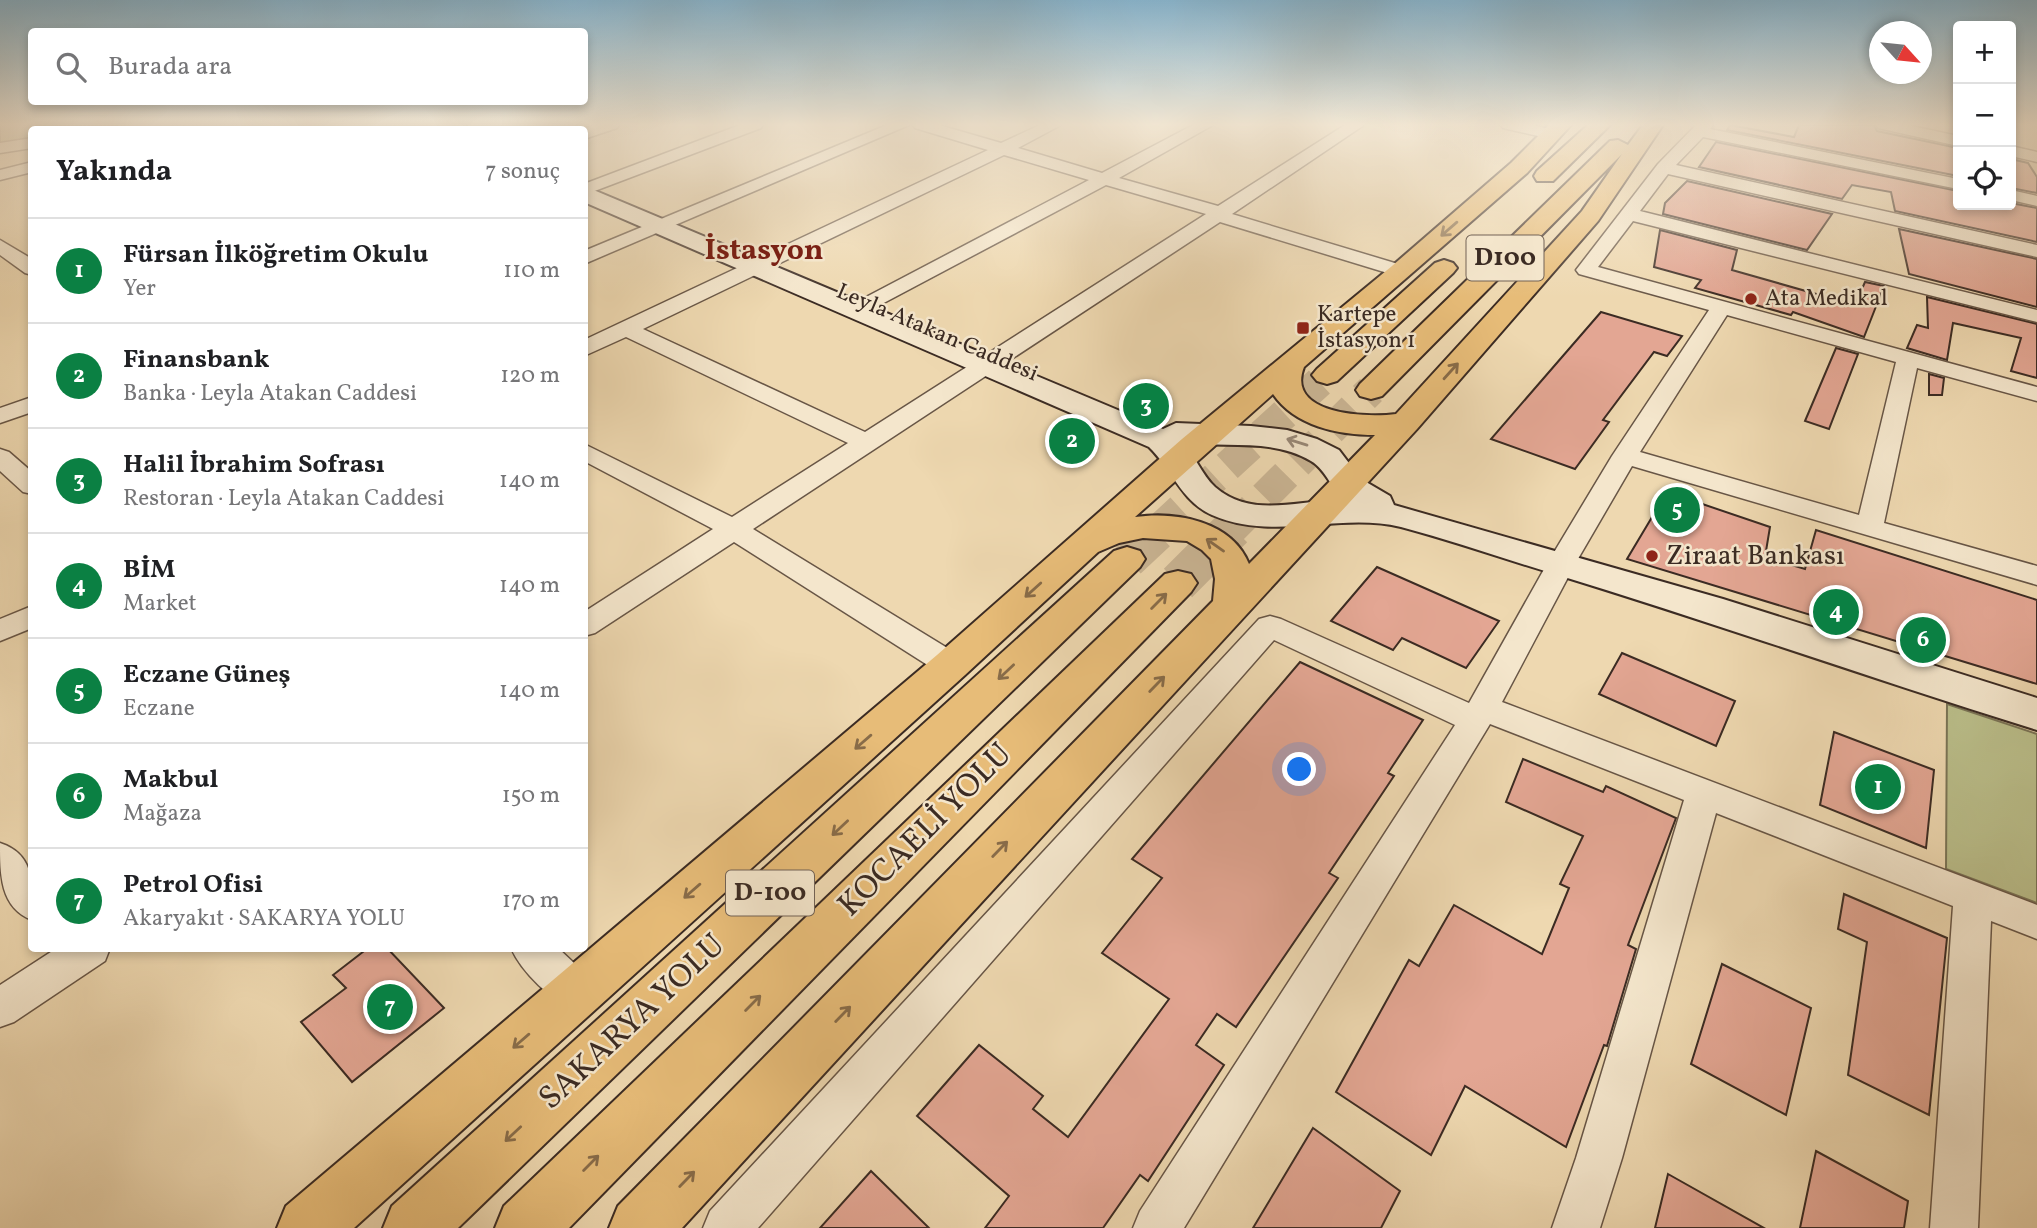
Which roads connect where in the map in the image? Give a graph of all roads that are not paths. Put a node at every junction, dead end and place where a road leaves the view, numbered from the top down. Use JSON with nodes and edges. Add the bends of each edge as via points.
{"nodes":[{"id":1,"x":762,"y":182,"type":"edge"},
{"id":2,"x":935,"y":182,"type":"edge"},
{"id":3,"x":1099,"y":182,"type":"edge"},
{"id":4,"x":1116,"y":182,"type":"edge"},
{"id":5,"x":1268,"y":182,"type":"edge"},
{"id":6,"x":1503,"y":182,"type":"edge"},
{"id":7,"x":1537,"y":182,"type":"edge"},
{"id":8,"x":1581,"y":182,"type":"edge"},
{"id":9,"x":1613,"y":182,"type":"edge"},
{"id":10,"x":1622,"y":182,"type":"edge"},
{"id":11,"x":1653,"y":182,"type":"edge"},
{"id":12,"x":1728,"y":182,"type":"edge"},
{"id":13,"x":588,"y":188,"type":"edge"},
{"id":14,"x":2016,"y":196,"type":"edge"},
{"id":15,"x":1519,"y":199,"type":"dead end"},
{"id":16,"x":2037,"y":201,"type":"edge"},
{"id":17,"x":1219,"y":214,"type":"junction"},
{"id":18,"x":1628,"y":214,"type":"junction"},
{"id":19,"x":1590,"y":216,"type":"junction"},
{"id":20,"x":666,"y":222,"type":"junction"},
{"id":21,"x":0,"y":246,"type":"edge"},
{"id":22,"x":2037,"y":251,"type":"edge"},
{"id":23,"x":1459,"y":255,"type":"dead end"},
{"id":24,"x":588,"y":256,"type":"edge"},
{"id":25,"x":759,"y":264,"type":"junction"},
{"id":26,"x":28,"y":266,"type":"edge"},
{"id":27,"x":28,"y":268,"type":"edge"},
{"id":28,"x":1401,"y":271,"type":"junction"},
{"id":29,"x":0,"y":275,"type":"edge"},
{"id":30,"x":862,"y":307,"type":"junction"},
{"id":31,"x":1722,"y":307,"type":"junction"},
{"id":32,"x":2037,"y":316,"type":"edge"},
{"id":33,"x":626,"y":329,"type":"junction"},
{"id":34,"x":588,"y":347,"type":"edge"},
{"id":35,"x":1908,"y":358,"type":"junction"},
{"id":36,"x":991,"y":362,"type":"junction"},
{"id":37,"x":1290,"y":366,"type":"junction"},
{"id":38,"x":1327,"y":375,"type":"tunnel mouth"},
{"id":39,"x":1371,"y":390,"type":"tunnel mouth"},
{"id":40,"x":2037,"y":394,"type":"edge"},
{"id":41,"x":1245,"y":403,"type":"junction"},
{"id":42,"x":28,"y":406,"type":"edge"},
{"id":43,"x":0,"y":416,"type":"edge"},
{"id":44,"x":1406,"y":422,"type":"junction"},
{"id":45,"x":1172,"y":439,"type":"junction"},
{"id":46,"x":865,"y":442,"type":"junction"},
{"id":47,"x":588,"y":453,"type":"edge"},
{"id":48,"x":1625,"y":456,"type":"junction"},
{"id":49,"x":0,"y":457,"type":"edge"},
{"id":50,"x":28,"y":482,"type":"edge"},
{"id":51,"x":1334,"y":498,"type":"junction"},
{"id":52,"x":1870,"y":526,"type":"junction"},
{"id":53,"x":734,"y":530,"type":"junction"},
{"id":54,"x":1068,"y":558,"type":"junction"},
{"id":55,"x":1127,"y":559,"type":"tunnel mouth"},
{"id":56,"x":1562,"y":564,"type":"junction"},
{"id":57,"x":2037,"y":576,"type":"edge"},
{"id":58,"x":1178,"y":583,"type":"tunnel mouth"},
{"id":59,"x":1231,"y":606,"type":"junction"},
{"id":60,"x":28,"y":618,"type":"edge"},
{"id":61,"x":588,"y":623,"type":"edge"},
{"id":62,"x":0,"y":631,"type":"edge"},
{"id":63,"x":951,"y":665,"type":"junction"},
{"id":64,"x":1479,"y":714,"type":"junction"},
{"id":65,"x":2037,"y":714,"type":"edge"},
{"id":66,"x":1704,"y":793,"type":"junction"},
{"id":67,"x":0,"y":858,"type":"edge"},
{"id":68,"x":28,"y":898,"type":"edge"},
{"id":69,"x":1973,"y":898,"type":"junction"},
{"id":70,"x":2037,"y":922,"type":"edge"},
{"id":71,"x":534,"y":952,"type":"edge"},
{"id":72,"x":74,"y":953,"type":"edge"},
{"id":73,"x":577,"y":992,"type":"junction"},
{"id":74,"x":0,"y":1008,"type":"edge"},
{"id":75,"x":308,"y":1228,"type":"edge"},
{"id":76,"x":414,"y":1228,"type":"edge"},
{"id":77,"x":526,"y":1228,"type":"edge"},
{"id":78,"x":640,"y":1228,"type":"edge"},
{"id":79,"x":727,"y":1228,"type":"edge"},
{"id":80,"x":1157,"y":1228,"type":"edge"},
{"id":81,"x":1576,"y":1228,"type":"edge"},
{"id":82,"x":1954,"y":1228,"type":"edge"}],
"edges":[{"from":1,"to":20,"type":"street"},
{"from":2,"to":25,"type":"street"},
{"from":3,"to":30,"type":"street"},
{"from":4,"to":17,"type":"street"},
{"from":5,"to":17,"type":"street"},
{"from":6,"to":28,"type":"highway","one_way":true},
{"from":7,"to":15,"type":"highway","number":"D100"},
{"from":8,"to":39,"type":"highway","number":"D100"},
{"from":9,"to":19,"type":"highway"},
{"from":10,"to":19,"type":"highway"},
{"from":11,"to":18,"type":"street"},
{"from":12,"to":22,"type":"street"},
{"from":13,"to":20,"type":"main road","name":"Leyla Atakan Caddesi"},
{"from":14,"to":16,"type":"street"},
{"from":17,"to":28,"type":"street"},
{"from":17,"to":36,"type":"street"},
{"from":18,"to":31,"type":"street","via":[[1587,270]]},
{"from":18,"to":32,"type":"street"},
{"from":44,"to":19,"type":"highway","one_way":true},
{"from":20,"to":24,"type":"street"},
{"from":20,"to":25,"type":"main road","name":"Leyla Atakan Caddesi"},
{"from":21,"to":26,"type":"street"},
{"from":23,"to":38,"type":"highway","number":"D100"},
{"from":25,"to":30,"type":"main road","name":"Leyla Atakan Caddesi"},
{"from":25,"to":33,"type":"street"},
{"from":27,"to":29,"type":"street"},
{"from":28,"to":37,"type":"highway"},
{"from":30,"to":36,"type":"main road","name":"Leyla Atakan Caddesi"},
{"from":31,"to":35,"type":"street"},
{"from":31,"to":48,"type":"street"},
{"from":33,"to":34,"type":"street"},
{"from":33,"to":46,"type":"street"},
{"from":35,"to":40,"type":"street"},
{"from":35,"to":52,"type":"street"},
{"from":36,"to":45,"type":"main road","name":"Leyla Atakan Caddesi"},
{"from":36,"to":46,"type":"street"},
{"from":37,"to":41,"type":"highway"},
{"from":37,"to":44,"type":"highway","via":[[1284,380],[1287,392],[1301,407],[1355,425]]},
{"from":41,"to":45,"type":"highway"},
{"from":41,"to":45,"type":"main road"},
{"from":42,"to":43,"type":"street"},
{"from":44,"to":51,"type":"highway"},
{"from":45,"to":51,"type":"main road","via":[[1192,483],[1225,508],[1293,518]]},
{"from":51,"to":45,"type":"main road","one_way":true,"via":[[1338,467],[1293,440],[1256,434]]},
{"from":45,"to":54,"type":"highway","via":[[1138,495]]},
{"from":46,"to":53,"type":"street"},
{"from":47,"to":53,"type":"street"},
{"from":48,"to":52,"type":"street"},
{"from":48,"to":56,"type":"street"},
{"from":49,"to":50,"type":"street"},
{"from":51,"to":56,"type":"main road"},
{"from":51,"to":59,"type":"highway"},
{"from":52,"to":57,"type":"street"},
{"from":53,"to":61,"type":"street"},
{"from":53,"to":63,"type":"street"},
{"from":59,"to":54,"type":"highway","one_way":true,"via":[[1231,562],[1225,551],[1194,533],[1155,526],[1116,531]]},
{"from":54,"to":63,"type":"highway","one_way":true},
{"from":55,"to":76,"type":"highway","name":"SAKARYA YOLU","number":"D-100","one_way":true},
{"from":56,"to":64,"type":"street"},
{"from":56,"to":65,"type":"main road"},
{"from":77,"to":58,"type":"highway","name":"KOCAELİ YOLU","number":"D-100","one_way":true},
{"from":78,"to":59,"type":"highway","one_way":true},
{"from":60,"to":62,"type":"street"},
{"from":63,"to":73,"type":"highway","one_way":true},
{"from":64,"to":66,"type":"street"},
{"from":64,"to":79,"type":"street","via":[[1270,626]]},
{"from":64,"to":80,"type":"street"},
{"from":66,"to":69,"type":"street"},
{"from":66,"to":81,"type":"street"},
{"from":67,"to":68,"type":"street"},
{"from":69,"to":70,"type":"street"},
{"from":69,"to":82,"type":"street"},
{"from":71,"to":73,"type":"street"},
{"from":72,"to":74,"type":"street"},
{"from":73,"to":75,"type":"highway","one_way":true}]}
